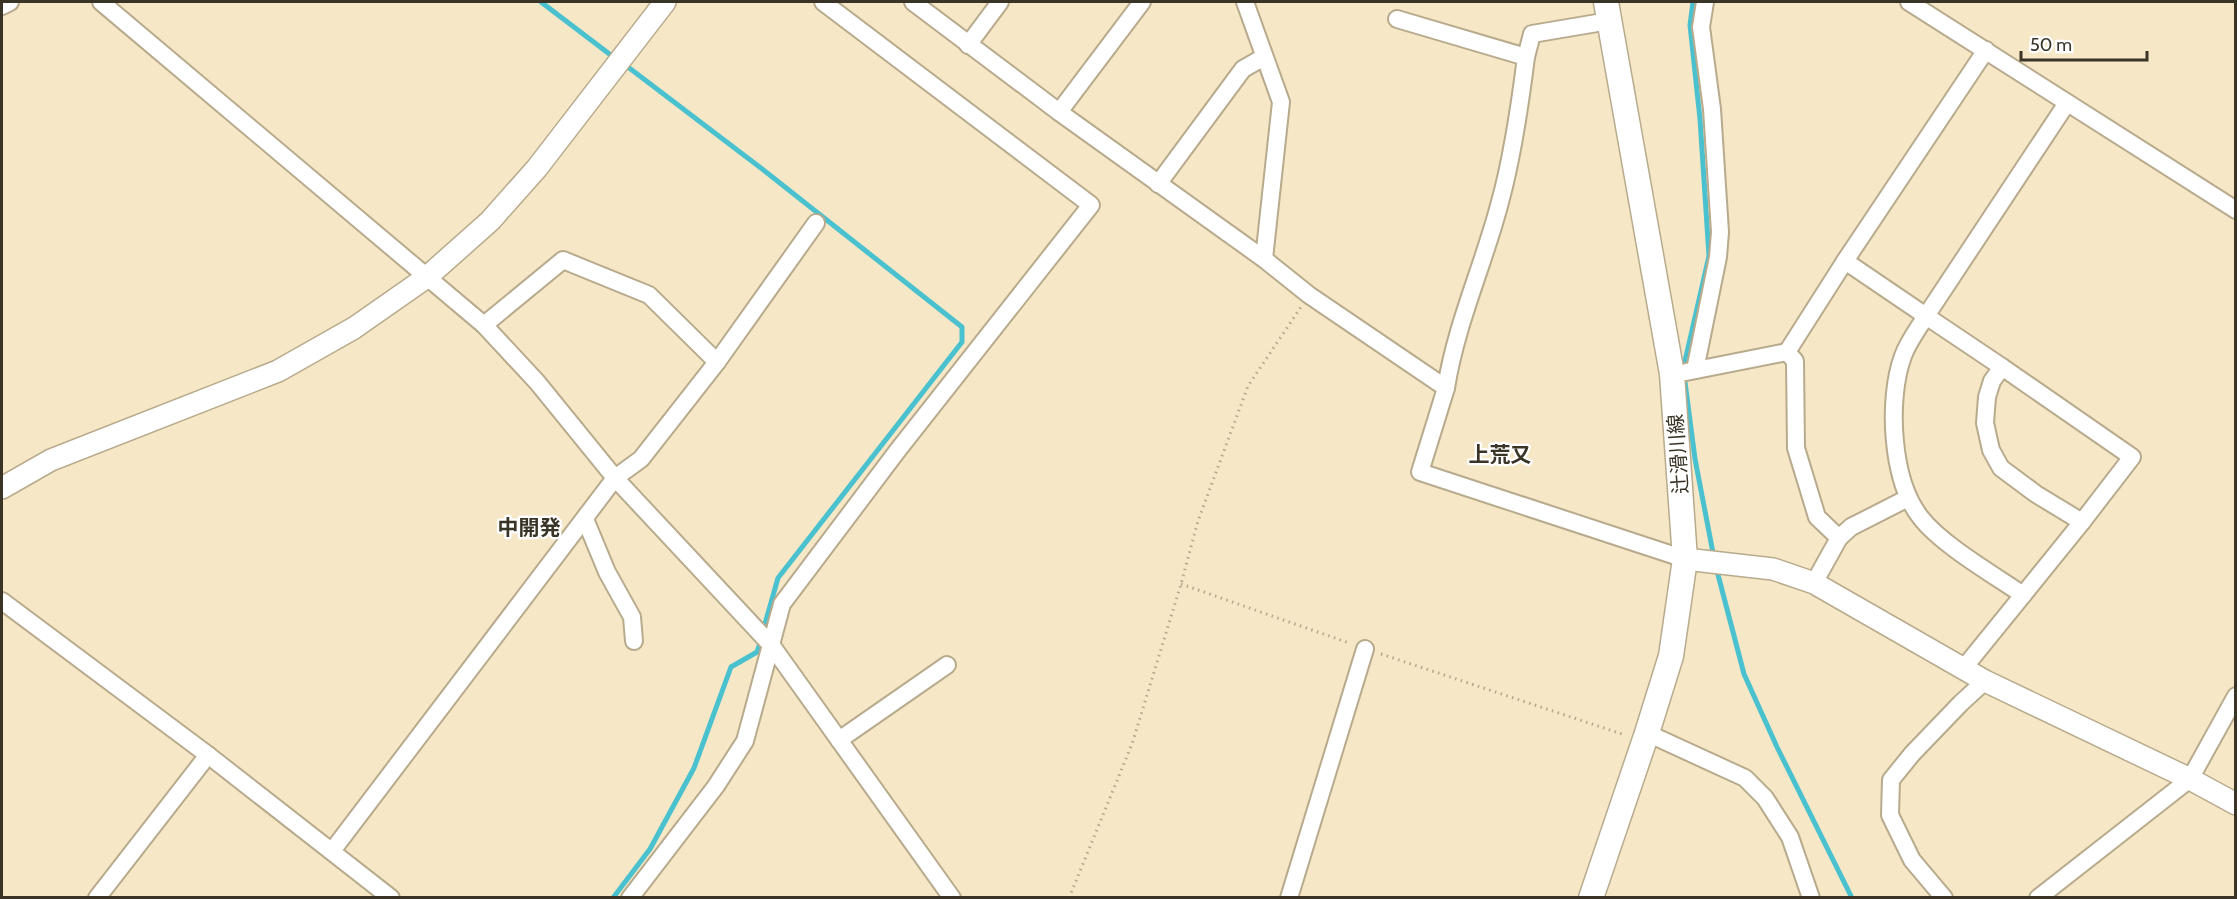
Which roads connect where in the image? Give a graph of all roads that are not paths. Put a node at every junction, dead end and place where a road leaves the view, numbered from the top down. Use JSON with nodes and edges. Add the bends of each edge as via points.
{"nodes":[{"id":1,"x":10,"y":2,"type":"edge"},
{"id":2,"x":100,"y":2,"type":"edge"},
{"id":3,"x":665,"y":2,"type":"edge"},
{"id":4,"x":822,"y":2,"type":"edge"},
{"id":5,"x":913,"y":2,"type":"edge"},
{"id":6,"x":1000,"y":2,"type":"edge"},
{"id":7,"x":1142,"y":2,"type":"edge"},
{"id":8,"x":1245,"y":2,"type":"edge"},
{"id":9,"x":1705,"y":2,"type":"edge"},
{"id":10,"x":1909,"y":2,"type":"edge"},
{"id":11,"x":2,"y":6,"type":"edge"},
{"id":12,"x":1608,"y":11,"type":"edge"},
{"id":13,"x":1397,"y":19,"type":"dead end"},
{"id":14,"x":969,"y":45,"type":"junction"},
{"id":15,"x":1986,"y":50,"type":"junction"},
{"id":16,"x":1264,"y":57,"type":"junction"},
{"id":17,"x":1526,"y":57,"type":"junction"},
{"id":18,"x":2067,"y":103,"type":"junction"},
{"id":19,"x":1059,"y":112,"type":"junction"},
{"id":20,"x":1158,"y":184,"type":"junction"},
{"id":21,"x":2235,"y":210,"type":"edge"},
{"id":22,"x":816,"y":223,"type":"dead end"},
{"id":23,"x":1264,"y":260,"type":"junction"},
{"id":24,"x":1845,"y":261,"type":"junction"},
{"id":25,"x":428,"y":277,"type":"junction"},
{"id":26,"x":1926,"y":316,"type":"junction"},
{"id":27,"x":484,"y":326,"type":"junction"},
{"id":28,"x":1787,"y":352,"type":"junction"},
{"id":29,"x":717,"y":362,"type":"junction"},
{"id":30,"x":2002,"y":368,"type":"junction"},
{"id":31,"x":1683,"y":372,"type":"junction"},
{"id":32,"x":1446,"y":388,"type":"junction"},
{"id":33,"x":615,"y":478,"type":"junction"},
{"id":34,"x":2,"y":488,"type":"edge"},
{"id":35,"x":1908,"y":498,"type":"junction"},
{"id":36,"x":585,"y":519,"type":"junction"},
{"id":37,"x":2082,"y":522,"type":"junction"},
{"id":38,"x":1839,"y":538,"type":"junction"},
{"id":39,"x":1685,"y":560,"type":"junction"},
{"id":40,"x":1814,"y":583,"type":"junction"},
{"id":41,"x":2023,"y":595,"type":"junction"},
{"id":42,"x":2,"y":601,"type":"edge"},
{"id":43,"x":634,"y":641,"type":"dead end"},
{"id":44,"x":772,"y":646,"type":"junction"},
{"id":45,"x":1365,"y":649,"type":"road end"},
{"id":46,"x":947,"y":665,"type":"dead end"},
{"id":47,"x":1963,"y":669,"type":"junction"},
{"id":48,"x":1985,"y":681,"type":"junction"},
{"id":49,"x":2235,"y":696,"type":"edge"},
{"id":50,"x":1647,"y":733,"type":"junction"},
{"id":51,"x":839,"y":740,"type":"junction"},
{"id":52,"x":208,"y":755,"type":"junction"},
{"id":53,"x":2190,"y":779,"type":"junction"},
{"id":54,"x":2235,"y":804,"type":"edge"},
{"id":55,"x":332,"y":850,"type":"junction"},
{"id":56,"x":97,"y":897,"type":"edge"},
{"id":57,"x":391,"y":897,"type":"edge"},
{"id":58,"x":630,"y":897,"type":"edge"},
{"id":59,"x":952,"y":897,"type":"edge"},
{"id":60,"x":1289,"y":897,"type":"edge"},
{"id":61,"x":1591,"y":897,"type":"edge"},
{"id":62,"x":1811,"y":897,"type":"edge"},
{"id":63,"x":1944,"y":897,"type":"edge"},
{"id":64,"x":2039,"y":897,"type":"edge"}],
"edges":[{"from":1,"to":11,"type":"street"},
{"from":2,"to":25,"type":"street"},
{"from":3,"to":25,"type":"street","via":[[537,168],[490,221]]},
{"from":4,"to":44,"type":"street","via":[[1091,205],[898,450],[783,604]]},
{"from":5,"to":14,"type":"street"},
{"from":6,"to":14,"type":"street"},
{"from":7,"to":19,"type":"street"},
{"from":8,"to":16,"type":"street"},
{"from":9,"to":31,"type":"street","via":[[1701,27],[1712,109],[1720,232],[1718,257]]},
{"from":10,"to":15,"type":"street"},
{"from":12,"to":17,"type":"street","via":[[1532,34]]},
{"from":12,"to":31,"type":"main road","name":"辻滑川線"},
{"from":13,"to":17,"type":"street"},
{"from":14,"to":19,"type":"street"},
{"from":15,"to":18,"type":"street"},
{"from":15,"to":24,"type":"street"},
{"from":16,"to":20,"type":"street","via":[[1243,69]]},
{"from":16,"to":23,"type":"street","via":[[1281,102]]},
{"from":17,"to":32,"type":"street","via":[[1501,201],[1451,359]]},
{"from":18,"to":21,"type":"street"},
{"from":18,"to":26,"type":"street"},
{"from":19,"to":20,"type":"street"},
{"from":20,"to":23,"type":"street"},
{"from":22,"to":29,"type":"street"},
{"from":23,"to":32,"type":"street"},
{"from":24,"to":26,"type":"street"},
{"from":24,"to":28,"type":"street"},
{"from":25,"to":27,"type":"street"},
{"from":25,"to":34,"type":"street","via":[[354,328],[278,371],[51,460]]},
{"from":26,"to":30,"type":"street"},
{"from":26,"to":35,"type":"street","via":[[1904,354],[1895,383],[1893,433]]},
{"from":27,"to":29,"type":"street","via":[[563,260],[649,295]]},
{"from":27,"to":33,"type":"street","via":[[537,382]]},
{"from":28,"to":31,"type":"street"},
{"from":28,"to":38,"type":"street","via":[[1795,361],[1796,448],[1817,517]]},
{"from":29,"to":33,"type":"street","via":[[641,459]]},
{"from":30,"to":37,"type":"street","via":[[1987,397],[1985,423],[1991,450],[2001,468]]},
{"from":30,"to":37,"type":"street","via":[[2132,457]]},
{"from":31,"to":39,"type":"main road","name":"辻滑川線"},
{"from":32,"to":39,"type":"street","via":[[1420,472]]},
{"from":33,"to":36,"type":"street"},
{"from":33,"to":44,"type":"street"},
{"from":35,"to":38,"type":"street","via":[[1851,527]]},
{"from":35,"to":41,"type":"street","via":[[1936,534]]},
{"from":36,"to":43,"type":"street","via":[[632,617]]},
{"from":36,"to":55,"type":"street"},
{"from":37,"to":41,"type":"street"},
{"from":38,"to":40,"type":"street"},
{"from":39,"to":40,"type":"street","via":[[1773,569]]},
{"from":39,"to":50,"type":"main road","name":"辻滑川線","via":[[1671,656]]},
{"from":40,"to":47,"type":"street"},
{"from":41,"to":47,"type":"street"},
{"from":42,"to":52,"type":"street"},
{"from":44,"to":51,"type":"street"},
{"from":44,"to":58,"type":"street","via":[[745,741],[716,786]]},
{"from":45,"to":60,"type":"street"},
{"from":46,"to":51,"type":"street"},
{"from":47,"to":48,"type":"street"},
{"from":48,"to":53,"type":"street"},
{"from":48,"to":63,"type":"street","via":[[1891,780],[1890,815],[1912,860]]},
{"from":49,"to":53,"type":"street"},
{"from":50,"to":61,"type":"main road","name":"辻滑川線"},
{"from":50,"to":62,"type":"street","via":[[1745,778],[1765,798],[1790,837]]},
{"from":51,"to":59,"type":"street"},
{"from":52,"to":55,"type":"street"},
{"from":52,"to":56,"type":"street"},
{"from":53,"to":54,"type":"street"},
{"from":53,"to":64,"type":"street"},
{"from":55,"to":57,"type":"street"}]}
